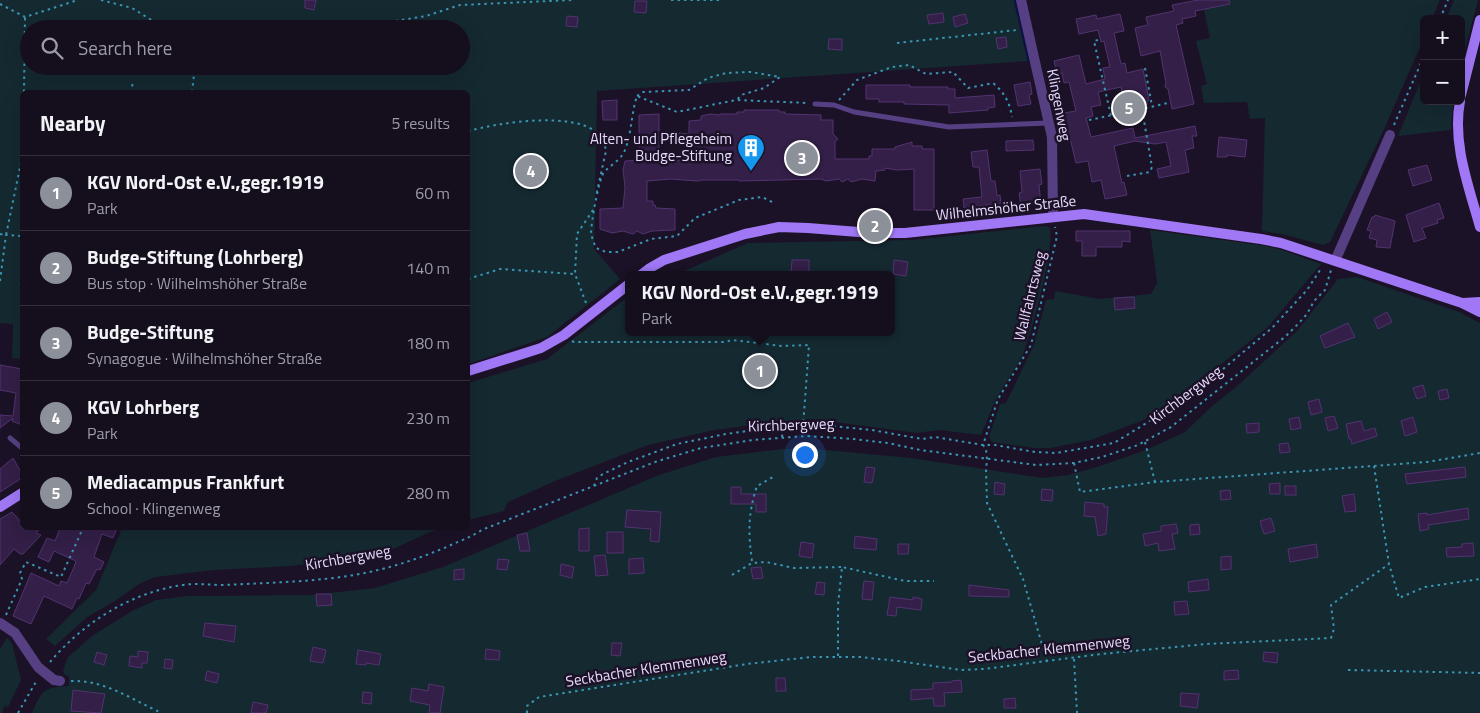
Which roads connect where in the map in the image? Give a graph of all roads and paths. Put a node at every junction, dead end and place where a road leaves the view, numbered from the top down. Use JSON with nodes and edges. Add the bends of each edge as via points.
{"nodes":[{"id":1,"x":78,"y":0,"type":"edge"},
{"id":2,"x":100,"y":0,"type":"edge"},
{"id":3,"x":458,"y":0,"type":"edge"},
{"id":4,"x":572,"y":0,"type":"edge"},
{"id":5,"x":671,"y":0,"type":"edge"},
{"id":6,"x":723,"y":0,"type":"edge"},
{"id":7,"x":1021,"y":0,"type":"edge"},
{"id":8,"x":1448,"y":0,"type":"edge"},
{"id":9,"x":0,"y":4,"type":"edge"},
{"id":10,"x":460,"y":5,"type":"junction"},
{"id":11,"x":1442,"y":15,"type":"edge"},
{"id":12,"x":25,"y":17,"type":"junction"},
{"id":13,"x":25,"y":20,"type":"edge"},
{"id":14,"x":151,"y":20,"type":"edge"},
{"id":15,"x":401,"y":20,"type":"edge"},
{"id":16,"x":1480,"y":20,"type":"edge"},
{"id":17,"x":1028,"y":29,"type":"junction"},
{"id":18,"x":1098,"y":40,"type":"dead end"},
{"id":19,"x":898,"y":43,"type":"dead end"},
{"id":20,"x":1422,"y":60,"type":"edge"},
{"id":21,"x":1145,"y":68,"type":"dead end"},
{"id":22,"x":24,"y":75,"type":"edge"},
{"id":23,"x":194,"y":75,"type":"edge"},
{"id":24,"x":1465,"y":78,"type":"edge"},
{"id":25,"x":132,"y":84,"type":"dead end"},
{"id":26,"x":24,"y":90,"type":"edge"},
{"id":27,"x":134,"y":90,"type":"edge"},
{"id":28,"x":192,"y":90,"type":"edge"},
{"id":29,"x":637,"y":96,"type":"junction"},
{"id":30,"x":736,"y":100,"type":"junction"},
{"id":31,"x":1168,"y":103,"type":"dead end"},
{"id":32,"x":815,"y":104,"type":"joint"},
{"id":33,"x":834,"y":105,"type":"junction"},
{"id":34,"x":1459,"y":105,"type":"edge"},
{"id":35,"x":1152,"y":106,"type":"junction"},
{"id":36,"x":1142,"y":109,"type":"junction"},
{"id":37,"x":1111,"y":116,"type":"junction"},
{"id":38,"x":1089,"y":120,"type":"dead end"},
{"id":39,"x":1050,"y":123,"type":"junction"},
{"id":40,"x":1013,"y":125,"type":"junction"},
{"id":41,"x":470,"y":130,"type":"edge"},
{"id":42,"x":1390,"y":135,"type":"joint"},
{"id":43,"x":20,"y":168,"type":"edge"},
{"id":44,"x":1127,"y":176,"type":"dead end"},
{"id":45,"x":772,"y":202,"type":"dead end"},
{"id":46,"x":1053,"y":216,"type":"junction"},
{"id":47,"x":1480,"y":227,"type":"edge"},
{"id":48,"x":0,"y":234,"type":"edge"},
{"id":49,"x":6,"y":235,"type":"junction"},
{"id":50,"x":20,"y":236,"type":"edge"},
{"id":51,"x":1331,"y":260,"type":"junction"},
{"id":52,"x":646,"y":271,"type":"edge"},
{"id":53,"x":575,"y":274,"type":"junction"},
{"id":54,"x":470,"y":278,"type":"edge"},
{"id":55,"x":0,"y":281,"type":"edge"},
{"id":56,"x":625,"y":287,"type":"edge"},
{"id":57,"x":1480,"y":302,"type":"edge"},
{"id":58,"x":1462,"y":303,"type":"junction"},
{"id":59,"x":1480,"y":312,"type":"edge"},
{"id":60,"x":590,"y":315,"type":"junction"},
{"id":61,"x":564,"y":334,"type":"junction"},
{"id":62,"x":470,"y":369,"type":"edge"},
{"id":63,"x":803,"y":427,"type":"junction"},
{"id":64,"x":783,"y":428,"type":"junction"},
{"id":65,"x":782,"y":437,"type":"junction"},
{"id":66,"x":10,"y":438,"type":"dead end"},
{"id":67,"x":1145,"y":442,"type":"junction"},
{"id":68,"x":20,"y":446,"type":"edge"},
{"id":69,"x":983,"y":446,"type":"junction"},
{"id":70,"x":1480,"y":453,"type":"edge"},
{"id":71,"x":987,"y":460,"type":"junction"},
{"id":72,"x":1074,"y":463,"type":"junction"},
{"id":73,"x":1374,"y":466,"type":"junction"},
{"id":74,"x":775,"y":476,"type":"dead end"},
{"id":75,"x":1154,"y":482,"type":"junction"},
{"id":76,"x":594,"y":486,"type":"junction"},
{"id":77,"x":20,"y":494,"type":"edge"},
{"id":78,"x":0,"y":507,"type":"edge"},
{"id":79,"x":82,"y":530,"type":"edge"},
{"id":80,"x":752,"y":562,"type":"junction"},
{"id":81,"x":1389,"y":564,"type":"junction"},
{"id":82,"x":842,"y":567,"type":"junction"},
{"id":83,"x":732,"y":575,"type":"dead end"},
{"id":84,"x":1480,"y":579,"type":"edge"},
{"id":85,"x":934,"y":581,"type":"dead end"},
{"id":86,"x":1,"y":624,"type":"edge"},
{"id":87,"x":838,"y":657,"type":"junction"},
{"id":88,"x":1074,"y":659,"type":"junction"},
{"id":89,"x":1047,"y":662,"type":"junction"},
{"id":90,"x":1348,"y":670,"type":"dead end"},
{"id":91,"x":43,"y":671,"type":"junction"},
{"id":92,"x":1480,"y":674,"type":"edge"},
{"id":93,"x":60,"y":681,"type":"joint"},
{"id":94,"x":18,"y":713,"type":"edge"},
{"id":95,"x":162,"y":713,"type":"edge"},
{"id":96,"x":527,"y":713,"type":"edge"},
{"id":97,"x":1077,"y":713,"type":"edge"}],
"edges":[{"from":1,"to":12,"type":"path"},
{"from":2,"to":14,"type":"path","via":[[132,8]]},
{"from":3,"to":10,"type":"path"},
{"from":4,"to":10,"type":"path"},
{"from":5,"to":6,"type":"path"},
{"from":7,"to":17,"type":"street","name":"Klingenweg"},
{"from":8,"to":11,"type":"path"},
{"from":9,"to":12,"type":"path"},
{"from":10,"to":15,"type":"path"},
{"from":12,"to":13,"type":"path"},
{"from":16,"to":24,"type":"main road"},
{"from":17,"to":19,"type":"path"},
{"from":17,"to":39,"type":"street","name":"Klingenweg"},
{"from":18,"to":37,"type":"path","via":[[1094,40]]},
{"from":20,"to":42,"type":"path"},
{"from":21,"to":35,"type":"path"},
{"from":22,"to":26,"type":"path"},
{"from":23,"to":28,"type":"path"},
{"from":25,"to":27,"type":"path"},
{"from":29,"to":30,"type":"path","via":[[677,112]]},
{"from":29,"to":30,"type":"path","via":[[643,92],[689,90],[708,78],[726,73],[751,72],[780,77]]},
{"from":29,"to":45,"type":"path","via":[[625,151],[602,173],[591,234],[596,248],[618,252],[651,239],[676,236],[695,218],[739,200],[762,197]]},
{"from":30,"to":32,"type":"path"},
{"from":31,"to":35,"type":"path"},
{"from":32,"to":33,"type":"lane"},
{"from":33,"to":40,"type":"lane","via":[[854,112],[949,128]]},
{"from":33,"to":40,"type":"path","via":[[857,80],[892,67],[909,65],[926,74],[953,72],[968,88],[993,83],[1002,90]]},
{"from":34,"to":47,"type":"main road","via":[[1459,145]]},
{"from":35,"to":36,"type":"path"},
{"from":36,"to":37,"type":"path"},
{"from":36,"to":44,"type":"path","via":[[1152,167],[1150,172]]},
{"from":37,"to":38,"type":"path"},
{"from":39,"to":40,"type":"lane"},
{"from":39,"to":46,"type":"street","name":"Klingenweg"},
{"from":41,"to":53,"type":"path","via":[[495,124],[560,120],[585,125],[603,136],[606,151],[593,211],[577,234]]},
{"from":42,"to":51,"type":"street"},
{"from":43,"to":49,"type":"path"},
{"from":46,"to":51,"type":"main road","name":"Wilhelmshöher Straße","via":[[1084,214],[1251,238],[1281,243]]},
{"from":46,"to":52,"type":"main road","name":"Wilhelmshöher Straße","via":[[905,233],[770,228],[664,260]]},
{"from":46,"to":69,"type":"path","name":"Wallfahrtsweg","via":[[1057,236],[1031,345],[998,399]]},
{"from":48,"to":49,"type":"path"},
{"from":49,"to":50,"type":"path"},
{"from":49,"to":55,"type":"path"},
{"from":51,"to":58,"type":"main road","name":"Wilhelmshöher Straße"},
{"from":51,"to":67,"type":"path","name":"Kirchbergweg","via":[[1324,290],[1286,336],[1184,418]]},
{"from":51,"to":69,"type":"path","via":[[1272,328],[1192,395],[1114,443],[1056,453]]},
{"from":53,"to":54,"type":"path","via":[[500,269]]},
{"from":53,"to":60,"type":"path"},
{"from":56,"to":60,"type":"main road"},
{"from":57,"to":58,"type":"main road"},
{"from":58,"to":59,"type":"main road"},
{"from":60,"to":61,"type":"main road"},
{"from":61,"to":62,"type":"main road","via":[[541,348]]},
{"from":61,"to":63,"type":"path","via":[[574,342],[732,340],[782,346],[809,345]]},
{"from":63,"to":64,"type":"path"},
{"from":63,"to":69,"type":"path","via":[[872,430]]},
{"from":64,"to":65,"type":"path"},
{"from":64,"to":76,"type":"path","via":[[726,434],[678,444],[603,474]]},
{"from":65,"to":71,"type":"path","name":"Kirchbergweg","via":[[862,440]]},
{"from":65,"to":76,"type":"path","name":"Kirchbergweg","via":[[701,448]]},
{"from":66,"to":68,"type":"lane"},
{"from":67,"to":72,"type":"path","name":"Kirchbergweg"},
{"from":67,"to":75,"type":"path"},
{"from":69,"to":71,"type":"path"},
{"from":70,"to":73,"type":"path"},
{"from":71,"to":72,"type":"path","name":"Kirchbergweg","via":[[1036,466]]},
{"from":71,"to":89,"type":"path","via":[[987,503],[1023,579]]},
{"from":72,"to":75,"type":"path","via":[[1080,492]]},
{"from":73,"to":75,"type":"path"},
{"from":73,"to":81,"type":"path"},
{"from":74,"to":80,"type":"path","via":[[757,486],[750,506],[748,527]]},
{"from":76,"to":91,"type":"path","name":"Kirchbergweg","via":[[422,557],[363,574],[290,582],[194,584],[143,595],[87,626]]},
{"from":77,"to":78,"type":"main road"},
{"from":79,"to":86,"type":"path","via":[[61,577],[26,562],[20,574],[22,579]]},
{"from":80,"to":82,"type":"path","via":[[794,568]]},
{"from":80,"to":83,"type":"path"},
{"from":81,"to":84,"type":"path","via":[[1398,598],[1425,587]]},
{"from":81,"to":88,"type":"path","name":"Seckbacher Klemmenweg","via":[[1331,605],[1334,629],[1331,638],[1207,644]]},
{"from":82,"to":85,"type":"path","via":[[905,581]]},
{"from":82,"to":87,"type":"path"},
{"from":86,"to":91,"type":"street","via":[[15,632]]},
{"from":87,"to":89,"type":"path","name":"Seckbacher Klemmenweg","via":[[961,670]]},
{"from":87,"to":96,"type":"path","name":"Seckbacher Klemmenweg","via":[[747,664],[539,697],[527,706]]},
{"from":88,"to":89,"type":"path","name":"Seckbacher Klemmenweg"},
{"from":88,"to":97,"type":"path"},
{"from":90,"to":92,"type":"path"},
{"from":91,"to":93,"type":"street"},
{"from":91,"to":94,"type":"path","name":"Kirchbergweg"},
{"from":93,"to":95,"type":"path","via":[[98,683]]}]}
